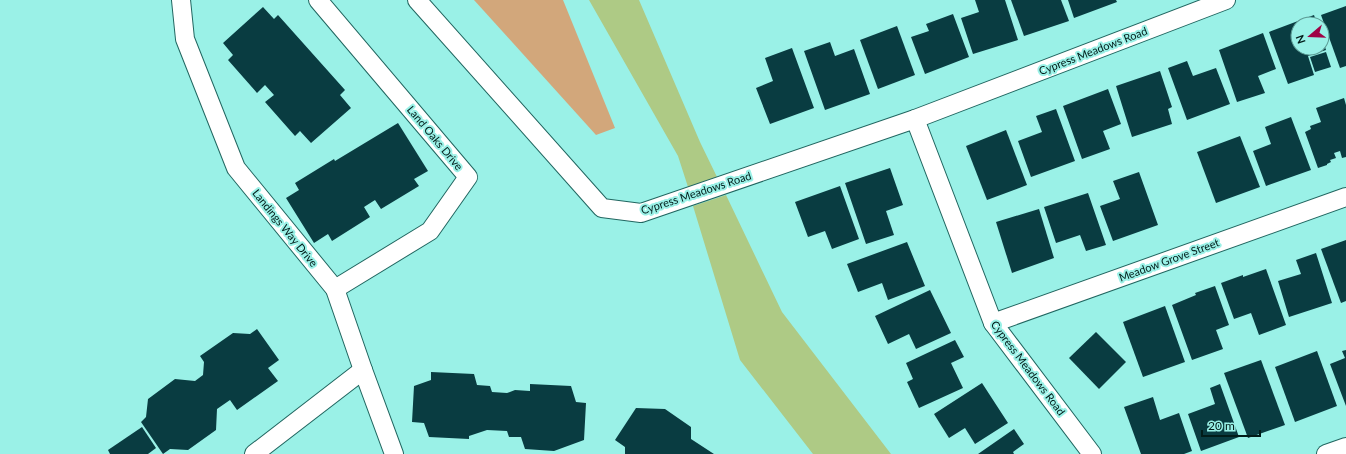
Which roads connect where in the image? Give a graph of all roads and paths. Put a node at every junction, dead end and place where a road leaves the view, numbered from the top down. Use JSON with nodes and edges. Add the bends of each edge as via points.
{"nodes":[{"id":1,"x":182,"y":0,"type":"edge"},
{"id":2,"x":318,"y":0,"type":"edge"},
{"id":3,"x":417,"y":0,"type":"edge"},
{"id":4,"x":1226,"y":0,"type":"edge"},
{"id":5,"x":915,"y":119,"type":"junction"},
{"id":6,"x":1346,"y":197,"type":"edge"},
{"id":7,"x":335,"y":290,"type":"junction"},
{"id":8,"x":993,"y":323,"type":"junction"},
{"id":9,"x":363,"y":370,"type":"junction"},
{"id":10,"x":1346,"y":447,"type":"edge"},
{"id":11,"x":254,"y":454,"type":"edge"},
{"id":12,"x":394,"y":454,"type":"edge"},
{"id":13,"x":1092,"y":454,"type":"edge"},
{"id":14,"x":1326,"y":454,"type":"edge"}],
"edges":[{"from":1,"to":7,"type":"street","name":"Landings Way Drive","via":[[185,39],[236,168]]},
{"from":2,"to":7,"type":"street","name":"Land Oaks Drive","via":[[468,177],[430,231]]},
{"from":3,"to":5,"type":"street","name":"Cypress Meadows Road","via":[[602,208],[641,213]]},
{"from":4,"to":5,"type":"street","name":"Cypress Meadows Road"},
{"from":5,"to":8,"type":"street","name":"Cypress Meadows Road"},
{"from":6,"to":8,"type":"street","name":"Meadow Grove Street"},
{"from":7,"to":9,"type":"street","name":"Landings Way Drive"},
{"from":8,"to":13,"type":"street","name":"Cypress Meadows Road"},
{"from":9,"to":11,"type":"street"},
{"from":9,"to":12,"type":"street","name":"Landings Way Drive"},
{"from":10,"to":14,"type":"street"}]}
